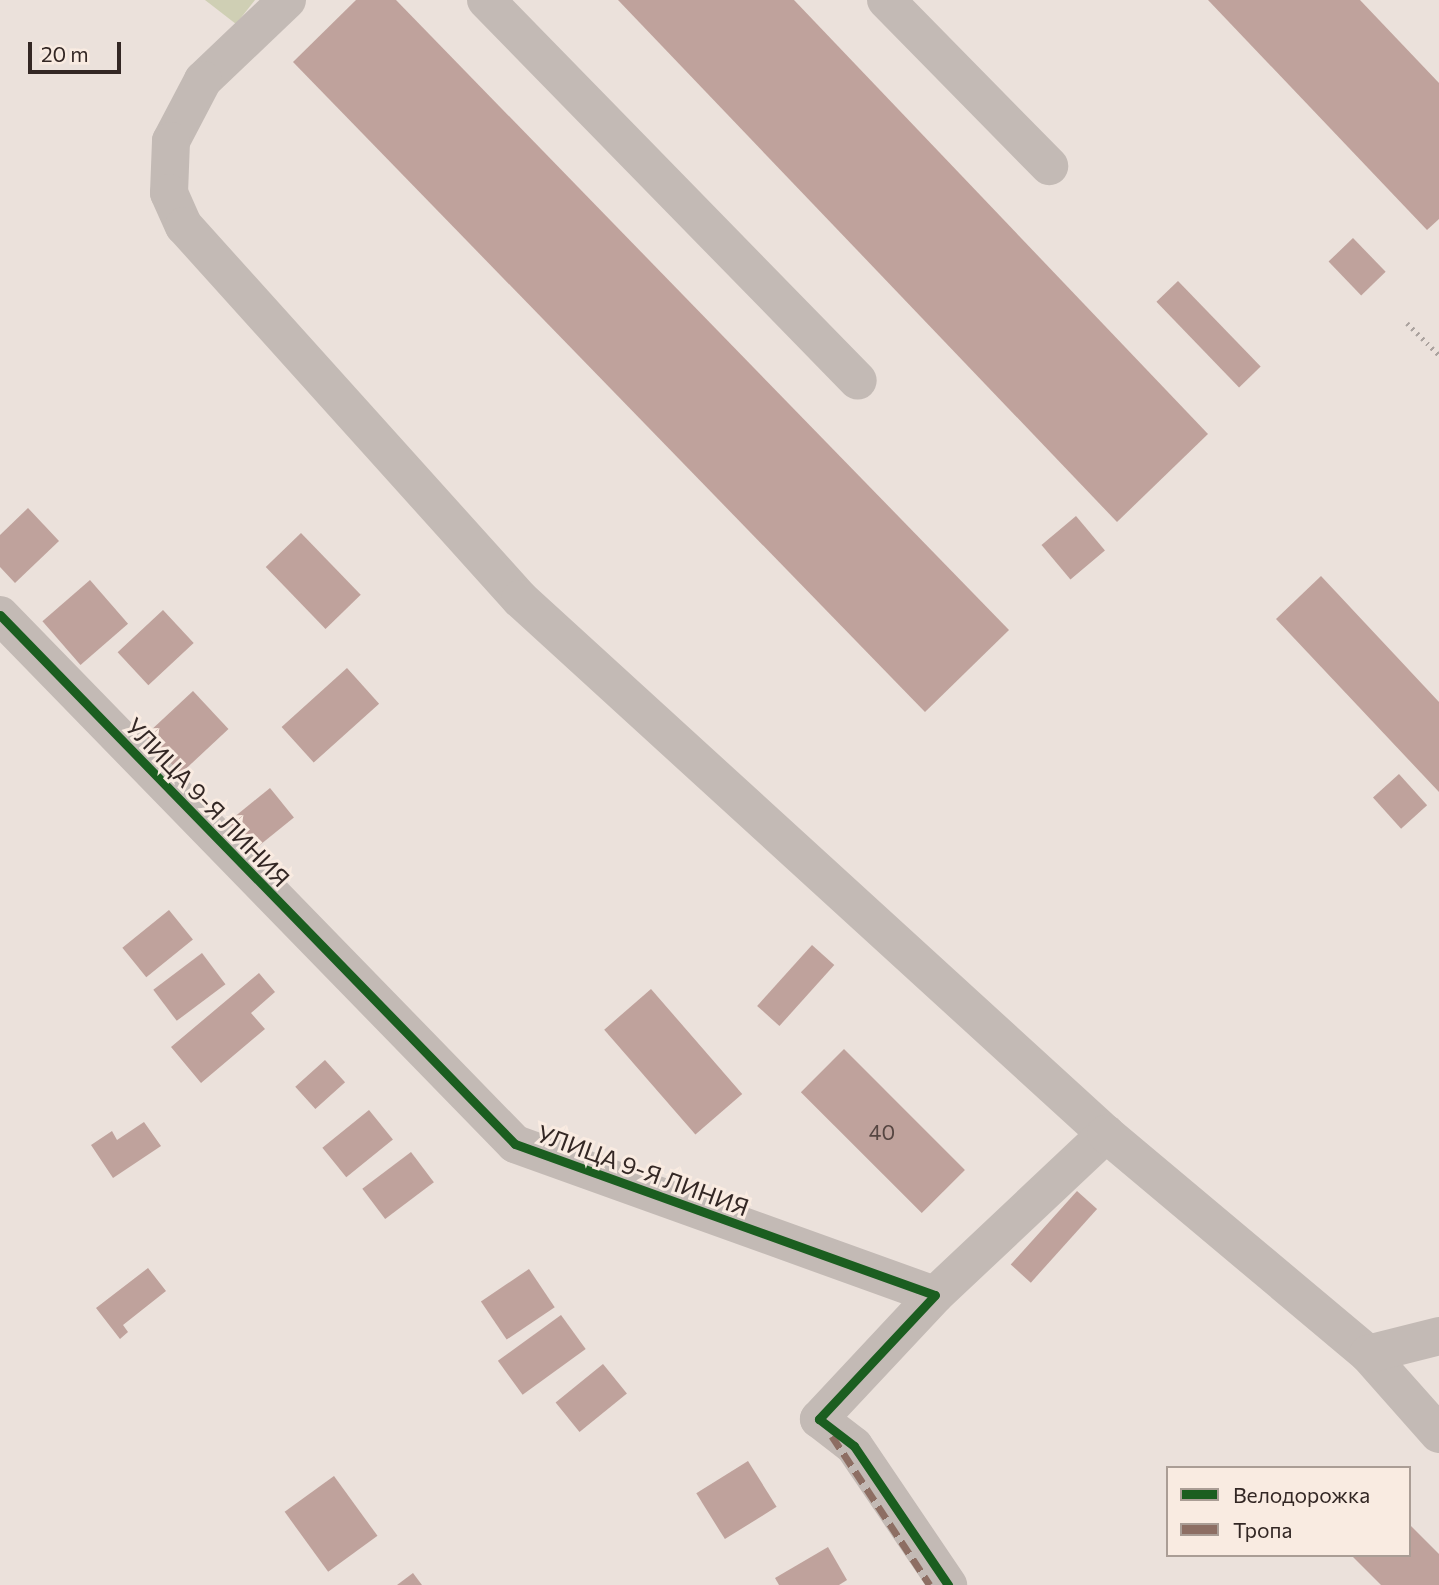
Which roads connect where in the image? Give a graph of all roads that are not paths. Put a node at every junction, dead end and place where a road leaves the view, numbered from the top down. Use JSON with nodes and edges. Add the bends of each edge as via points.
{"nodes":[{"id":1,"x":287,"y":0,"type":"edge"},
{"id":2,"x":486,"y":0,"type":"edge"},
{"id":3,"x":886,"y":0,"type":"edge"},
{"id":4,"x":1049,"y":166,"type":"dead end"},
{"id":5,"x":858,"y":381,"type":"dead end"},
{"id":6,"x":0,"y":615,"type":"edge"},
{"id":7,"x":1106,"y":1134,"type":"junction"},
{"id":8,"x":935,"y":1295,"type":"junction"},
{"id":9,"x":1439,"y":1336,"type":"edge"},
{"id":10,"x":1368,"y":1353,"type":"junction"},
{"id":11,"x":1439,"y":1434,"type":"edge"},
{"id":12,"x":948,"y":1585,"type":"edge"}],
"edges":[{"from":1,"to":7,"type":"street","via":[[203,80],[171,141],[169,193],[184,226],[520,598]]},
{"from":2,"to":5,"type":"street"},
{"from":3,"to":4,"type":"street"},
{"from":6,"to":8,"type":"street","name":"УЛИЦА 9-Я ЛИНИЯ","via":[[515,1144]]},
{"from":7,"to":8,"type":"street"},
{"from":7,"to":10,"type":"street"},
{"from":8,"to":12,"type":"street","via":[[819,1419],[854,1446]]},
{"from":9,"to":10,"type":"street"},
{"from":10,"to":11,"type":"street"}]}
